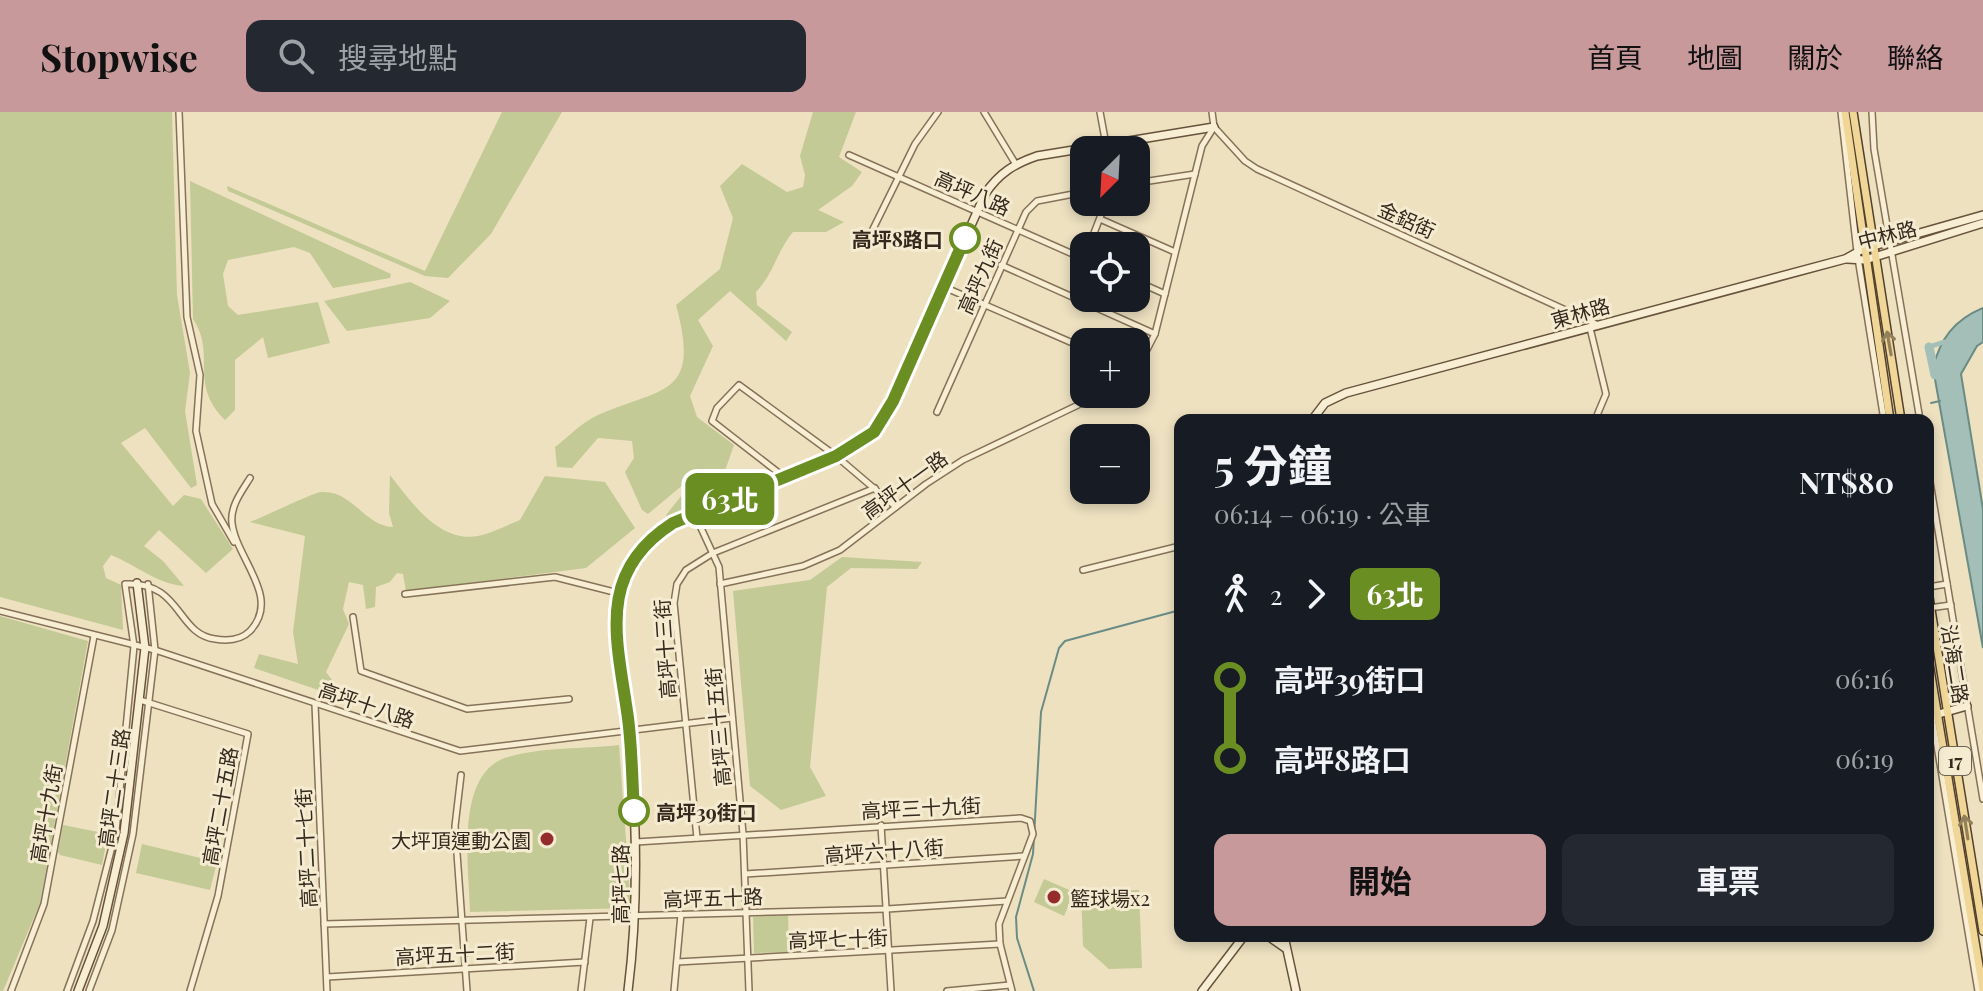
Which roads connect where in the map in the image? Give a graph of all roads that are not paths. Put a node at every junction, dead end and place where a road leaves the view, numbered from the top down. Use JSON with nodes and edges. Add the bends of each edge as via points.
{"nodes":[{"id":1,"x":179,"y":112,"type":"edge"},
{"id":2,"x":938,"y":112,"type":"edge"},
{"id":3,"x":984,"y":112,"type":"edge"},
{"id":4,"x":1100,"y":112,"type":"edge"},
{"id":5,"x":1212,"y":112,"type":"edge"},
{"id":6,"x":1843,"y":112,"type":"edge"},
{"id":7,"x":1853,"y":112,"type":"edge"},
{"id":8,"x":1872,"y":112,"type":"edge"},
{"id":9,"x":1214,"y":127,"type":"junction"},
{"id":10,"x":1104,"y":136,"type":"edge"},
{"id":11,"x":1150,"y":139,"type":"edge"},
{"id":12,"x":1070,"y":153,"type":"edge"},
{"id":13,"x":849,"y":155,"type":"dead end"},
{"id":14,"x":1015,"y":163,"type":"junction"},
{"id":15,"x":1195,"y":174,"type":"junction"},
{"id":16,"x":898,"y":177,"type":"junction"},
{"id":17,"x":1150,"y":181,"type":"edge"},
{"id":18,"x":1070,"y":195,"type":"edge"},
{"id":19,"x":977,"y":211,"type":"junction"},
{"id":20,"x":1983,"y":215,"type":"edge"},
{"id":21,"x":1101,"y":216,"type":"edge"},
{"id":22,"x":1100,"y":219,"type":"junction"},
{"id":23,"x":1983,"y":223,"type":"edge"},
{"id":24,"x":873,"y":229,"type":"dead end"},
{"id":25,"x":1017,"y":229,"type":"junction"},
{"id":26,"x":1095,"y":232,"type":"edge"},
{"id":27,"x":1890,"y":240,"type":"junction"},
{"id":28,"x":1872,"y":246,"type":"junction"},
{"id":29,"x":1891,"y":251,"type":"junction"},
{"id":30,"x":1175,"y":252,"type":"junction"},
{"id":31,"x":1070,"y":253,"type":"edge"},
{"id":32,"x":1864,"y":255,"type":"junction"},
{"id":33,"x":1845,"y":259,"type":"joint"},
{"id":34,"x":1001,"y":265,"type":"junction"},
{"id":35,"x":944,"y":287,"type":"junction"},
{"id":36,"x":1150,"y":287,"type":"edge"},
{"id":37,"x":1165,"y":294,"type":"junction"},
{"id":38,"x":984,"y":305,"type":"junction"},
{"id":39,"x":1593,"y":326,"type":"junction"},
{"id":40,"x":1155,"y":334,"type":"junction"},
{"id":41,"x":1070,"y":342,"type":"edge"},
{"id":42,"x":1150,"y":344,"type":"edge"},
{"id":43,"x":1072,"y":408,"type":"edge"},
{"id":44,"x":937,"y":412,"type":"dead end"},
{"id":45,"x":1317,"y":414,"type":"edge"},
{"id":46,"x":1598,"y":414,"type":"edge"},
{"id":47,"x":1886,"y":414,"type":"edge"},
{"id":48,"x":1900,"y":414,"type":"edge"},
{"id":49,"x":1919,"y":414,"type":"edge"},
{"id":50,"x":836,"y":456,"type":"junction"},
{"id":51,"x":784,"y":477,"type":"junction"},
{"id":52,"x":250,"y":478,"type":"dead end"},
{"id":53,"x":875,"y":488,"type":"junction"},
{"id":54,"x":1934,"y":506,"type":"edge"},
{"id":55,"x":896,"y":507,"type":"junction"},
{"id":56,"x":694,"y":514,"type":"junction"},
{"id":57,"x":1174,"y":547,"type":"edge"},
{"id":58,"x":239,"y":550,"type":"junction"},
{"id":59,"x":713,"y":553,"type":"junction"},
{"id":60,"x":1083,"y":570,"type":"dead end"},
{"id":61,"x":137,"y":583,"type":"junction"},
{"id":62,"x":148,"y":584,"type":"junction"},
{"id":63,"x":720,"y":584,"type":"junction"},
{"id":64,"x":1947,"y":584,"type":"junction"},
{"id":65,"x":1934,"y":587,"type":"edge"},
{"id":66,"x":618,"y":593,"type":"junction"},
{"id":67,"x":405,"y":594,"type":"dead end"},
{"id":68,"x":1951,"y":605,"type":"junction"},
{"id":69,"x":1934,"y":607,"type":"edge"},
{"id":70,"x":0,"y":611,"type":"edge"},
{"id":71,"x":353,"y":617,"type":"dead end"},
{"id":72,"x":94,"y":636,"type":"junction"},
{"id":73,"x":1934,"y":637,"type":"edge"},
{"id":74,"x":134,"y":646,"type":"junction"},
{"id":75,"x":145,"y":648,"type":"junction"},
{"id":76,"x":155,"y":650,"type":"junction"},
{"id":77,"x":569,"y":699,"type":"dead end"},
{"id":78,"x":140,"y":700,"type":"junction"},
{"id":79,"x":150,"y":703,"type":"junction"},
{"id":80,"x":315,"y":704,"type":"junction"},
{"id":81,"x":1967,"y":706,"type":"junction"},
{"id":82,"x":1947,"y":712,"type":"junction"},
{"id":83,"x":1934,"y":715,"type":"edge"},
{"id":84,"x":732,"y":718,"type":"junction"},
{"id":85,"x":686,"y":723,"type":"junction"},
{"id":86,"x":1934,"y":727,"type":"edge"},
{"id":87,"x":629,"y":729,"type":"junction"},
{"id":88,"x":461,"y":775,"type":"dead end"},
{"id":89,"x":1983,"y":799,"type":"edge"},
{"id":90,"x":881,"y":825,"type":"junction"},
{"id":91,"x":743,"y":834,"type":"junction"},
{"id":92,"x":697,"y":838,"type":"junction"},
{"id":93,"x":636,"y":842,"type":"junction"},
{"id":94,"x":1024,"y":856,"type":"junction"},
{"id":95,"x":883,"y":868,"type":"junction"},
{"id":96,"x":745,"y":874,"type":"junction"},
{"id":97,"x":1007,"y":901,"type":"junction"},
{"id":98,"x":887,"y":909,"type":"junction"},
{"id":99,"x":747,"y":912,"type":"junction"},
{"id":100,"x":681,"y":914,"type":"junction"},
{"id":101,"x":637,"y":916,"type":"junction"},
{"id":102,"x":590,"y":918,"type":"junction"},
{"id":103,"x":461,"y":921,"type":"junction"},
{"id":104,"x":324,"y":924,"type":"junction"},
{"id":105,"x":1983,"y":931,"type":"edge"},
{"id":106,"x":1241,"y":942,"type":"edge"},
{"id":107,"x":1276,"y":942,"type":"edge"},
{"id":108,"x":1285,"y":942,"type":"edge"},
{"id":109,"x":1000,"y":944,"type":"junction"},
{"id":110,"x":1287,"y":950,"type":"junction"},
{"id":111,"x":890,"y":952,"type":"junction"},
{"id":112,"x":749,"y":958,"type":"junction"},
{"id":113,"x":585,"y":962,"type":"junction"},
{"id":114,"x":677,"y":962,"type":"junction"},
{"id":115,"x":465,"y":968,"type":"junction"},
{"id":116,"x":327,"y":977,"type":"junction"},
{"id":117,"x":1011,"y":988,"type":"edge"},
{"id":118,"x":1981,"y":990,"type":"edge"},
{"id":119,"x":11,"y":991,"type":"edge"},
{"id":120,"x":67,"y":991,"type":"edge"},
{"id":121,"x":78,"y":991,"type":"edge"},
{"id":122,"x":89,"y":991,"type":"edge"},
{"id":123,"x":190,"y":991,"type":"edge"},
{"id":124,"x":327,"y":991,"type":"edge"},
{"id":125,"x":467,"y":991,"type":"edge"},
{"id":126,"x":581,"y":991,"type":"edge"},
{"id":127,"x":628,"y":991,"type":"edge"},
{"id":128,"x":674,"y":991,"type":"edge"},
{"id":129,"x":749,"y":991,"type":"edge"},
{"id":130,"x":891,"y":991,"type":"edge"},
{"id":131,"x":947,"y":991,"type":"edge"},
{"id":132,"x":1202,"y":991,"type":"edge"},
{"id":133,"x":1296,"y":991,"type":"edge"}],
"edges":[{"from":1,"to":58,"type":"street","via":[[187,317],[200,375],[196,431],[212,504]]},
{"from":2,"to":16,"type":"street"},
{"from":3,"to":14,"type":"street"},
{"from":4,"to":10,"type":"street"},
{"from":5,"to":9,"type":"street"},
{"from":6,"to":32,"type":"main road"},
{"from":7,"to":28,"type":"main road"},
{"from":8,"to":27,"type":"street"},
{"from":9,"to":11,"type":"street"},
{"from":9,"to":15,"type":"street","via":[[1202,146]]},
{"from":9,"to":39,"type":"street","name":"金鋁街","via":[[1257,169]]},
{"from":12,"to":14,"type":"street"},
{"from":13,"to":16,"type":"street","name":"高坪八路"},
{"from":14,"to":19,"type":"street","name":"高坪七路","via":[[998,177]]},
{"from":15,"to":17,"type":"street"},
{"from":15,"to":30,"type":"street"},
{"from":16,"to":19,"type":"street","name":"高坪八路"},
{"from":16,"to":24,"type":"street"},
{"from":18,"to":25,"type":"street","name":"高坪九街","via":[[1037,201]]},
{"from":19,"to":25,"type":"street","name":"高坪八路"},
{"from":19,"to":35,"type":"street","name":"高坪七路"},
{"from":20,"to":27,"type":"street","name":"中林路"},
{"from":21,"to":22,"type":"street"},
{"from":22,"to":26,"type":"street"},
{"from":22,"to":30,"type":"street"},
{"from":23,"to":29,"type":"street","name":"中林路"},
{"from":25,"to":31,"type":"street","name":"高坪八路"},
{"from":25,"to":34,"type":"street","name":"高坪九街"},
{"from":27,"to":28,"type":"street","name":"中林路"},
{"from":27,"to":29,"type":"street"},
{"from":28,"to":32,"type":"main road"},
{"from":29,"to":32,"type":"street","name":"中林路"},
{"from":29,"to":49,"type":"street"},
{"from":30,"to":37,"type":"street"},
{"from":32,"to":33,"type":"street","name":"中林路"},
{"from":32,"to":47,"type":"main road"},
{"from":48,"to":32,"type":"main road","one_way":true},
{"from":33,"to":39,"type":"street","name":"東林路"},
{"from":34,"to":38,"type":"street","name":"高坪九街"},
{"from":34,"to":40,"type":"street"},
{"from":35,"to":38,"type":"street"},
{"from":35,"to":50,"type":"street","name":"高坪七路","via":[[881,423],[859,445]]},
{"from":36,"to":37,"type":"street"},
{"from":37,"to":40,"type":"street"},
{"from":38,"to":41,"type":"street"},
{"from":38,"to":44,"type":"street","name":"高坪九街"},
{"from":39,"to":45,"type":"street","name":"東林路","via":[[1346,393],[1325,403]]},
{"from":39,"to":46,"type":"street","via":[[1606,394]]},
{"from":40,"to":42,"type":"street"},
{"from":43,"to":55,"type":"street","name":"高坪十一路","via":[[963,460]]},
{"from":50,"to":51,"type":"street","name":"高坪七路"},
{"from":50,"to":51,"type":"street","via":[[739,385],[712,421]]},
{"from":50,"to":53,"type":"street"},
{"from":51,"to":56,"type":"street","name":"高坪七路"},
{"from":52,"to":58,"type":"street","via":[[233,507]]},
{"from":53,"to":55,"type":"street"},
{"from":53,"to":59,"type":"street","name":"高坪十三街"},
{"from":54,"to":64,"type":"street","name":"沿海二路"},
{"from":55,"to":63,"type":"street","name":"高坪十一路","via":[[840,550],[803,566]]},
{"from":56,"to":59,"type":"street","name":"高坪三十五街"},
{"from":56,"to":66,"type":"street","name":"高坪七路","via":[[642,546]]},
{"from":57,"to":60,"type":"street"},
{"from":58,"to":62,"type":"street","via":[[260,589],[262,606],[259,621],[245,635],[226,641],[208,638]]},
{"from":59,"to":63,"type":"street","name":"高坪三十五街"},
{"from":59,"to":85,"type":"street","name":"高坪十三街","via":[[686,570],[677,584],[674,603]]},
{"from":61,"to":62,"type":"street"},
{"from":61,"to":74,"type":"street","name":"高坪二十三路","via":[[125,584]]},
{"from":61,"to":75,"type":"street","name":"高坪二十三路"},
{"from":62,"to":76,"type":"street","name":"高坪二十三路"},
{"from":63,"to":84,"type":"street","name":"高坪三十五街"},
{"from":64,"to":65,"type":"street"},
{"from":64,"to":68,"type":"street","name":"沿海二路"},
{"from":66,"to":67,"type":"street","via":[[555,577]]},
{"from":66,"to":87,"type":"street","name":"高坪七路","via":[[615,625]]},
{"from":68,"to":69,"type":"street"},
{"from":68,"to":81,"type":"street","name":"沿海二路"},
{"from":70,"to":72,"type":"street","name":"高坪十八路"},
{"from":71,"to":77,"type":"street","via":[[361,671],[415,692],[467,709]]},
{"from":72,"to":74,"type":"street","name":"高坪十八路"},
{"from":72,"to":119,"type":"street","name":"高坪十九街","via":[[44,904]]},
{"from":73,"to":82,"type":"main road","name":"沿海二路","number":"17"},
{"from":74,"to":75,"type":"street","name":"高坪十八路"},
{"from":74,"to":120,"type":"street","name":"高坪二十三路","via":[[116,831],[93,921]]},
{"from":75,"to":76,"type":"street","name":"高坪十八路"},
{"from":75,"to":78,"type":"street","name":"高坪二十三路"},
{"from":76,"to":79,"type":"street","name":"高坪二十三路"},
{"from":76,"to":80,"type":"street","name":"高坪十八路"},
{"from":78,"to":79,"type":"street","name":"高坪二十五路"},
{"from":78,"to":121,"type":"street","name":"高坪二十三路","via":[[116,873]]},
{"from":79,"to":122,"type":"street","name":"高坪二十三路","via":[[124,875],[112,930]]},
{"from":79,"to":123,"type":"street","name":"高坪二十五路","via":[[248,734],[218,896]]},
{"from":80,"to":87,"type":"street","name":"高坪十八路","via":[[460,751]]},
{"from":80,"to":104,"type":"street","name":"高坪二十七街"},
{"from":81,"to":82,"type":"street"},
{"from":81,"to":89,"type":"street","name":"沿海二路"},
{"from":82,"to":83,"type":"street"},
{"from":105,"to":82,"type":"main road","name":"沿海二路","number":"17","one_way":true},
{"from":84,"to":85,"type":"street","name":"高坪十八路"},
{"from":84,"to":91,"type":"street","name":"高坪三十五街"},
{"from":85,"to":87,"type":"street","name":"高坪十八路"},
{"from":85,"to":92,"type":"street","name":"高坪十三街"},
{"from":86,"to":118,"type":"main road","name":"沿海二路","number":"17"},
{"from":87,"to":93,"type":"street","name":"高坪七路"},
{"from":88,"to":103,"type":"street","via":[[455,826]]},
{"from":90,"to":91,"type":"street","name":"高坪三十九街"},
{"from":90,"to":94,"type":"street","name":"高坪三十九街","via":[[1021,818],[1030,821],[1033,834]]},
{"from":90,"to":95,"type":"street"},
{"from":91,"to":92,"type":"street","name":"高坪三十九街"},
{"from":91,"to":96,"type":"street","name":"高坪三十五街"},
{"from":92,"to":93,"type":"street","name":"高坪三十九街"},
{"from":93,"to":101,"type":"street","name":"高坪七路"},
{"from":94,"to":95,"type":"street","name":"高坪六十八街"},
{"from":94,"to":97,"type":"street","name":"高坪三十九街"},
{"from":95,"to":96,"type":"street","name":"高坪六十八街"},
{"from":95,"to":98,"type":"street"},
{"from":96,"to":99,"type":"street","name":"高坪三十五街"},
{"from":97,"to":98,"type":"street","name":"高坪五十路"},
{"from":97,"to":109,"type":"street","name":"高坪三十九街","via":[[999,924]]},
{"from":98,"to":99,"type":"street","name":"高坪五十路"},
{"from":98,"to":111,"type":"street"},
{"from":99,"to":100,"type":"street","name":"高坪五十路"},
{"from":99,"to":112,"type":"street","name":"高坪三十五街"},
{"from":100,"to":101,"type":"street","name":"高坪五十路"},
{"from":100,"to":114,"type":"street"},
{"from":101,"to":102,"type":"street","name":"高坪五十路"},
{"from":101,"to":127,"type":"street","name":"高坪七路"},
{"from":102,"to":103,"type":"street","name":"高坪五十路"},
{"from":102,"to":113,"type":"street"},
{"from":103,"to":104,"type":"street","name":"高坪五十路"},
{"from":103,"to":115,"type":"street"},
{"from":104,"to":116,"type":"street","name":"高坪二十七街"},
{"from":106,"to":132,"type":"street"},
{"from":107,"to":110,"type":"street"},
{"from":108,"to":110,"type":"street"},
{"from":109,"to":111,"type":"street","name":"高坪七十街"},
{"from":109,"to":117,"type":"street","name":"高坪三十九街"},
{"from":110,"to":133,"type":"street"},
{"from":111,"to":112,"type":"street","name":"高坪七十街"},
{"from":111,"to":130,"type":"street"},
{"from":112,"to":114,"type":"street","name":"高坪七十街"},
{"from":112,"to":129,"type":"street","name":"高坪三十五街"},
{"from":113,"to":115,"type":"street","name":"高坪五十二街"},
{"from":113,"to":126,"type":"street"},
{"from":114,"to":128,"type":"street"},
{"from":115,"to":116,"type":"street","name":"高坪五十二街"},
{"from":115,"to":125,"type":"street"},
{"from":116,"to":124,"type":"street","name":"高坪二十七街"},
{"from":117,"to":131,"type":"street"}]}
